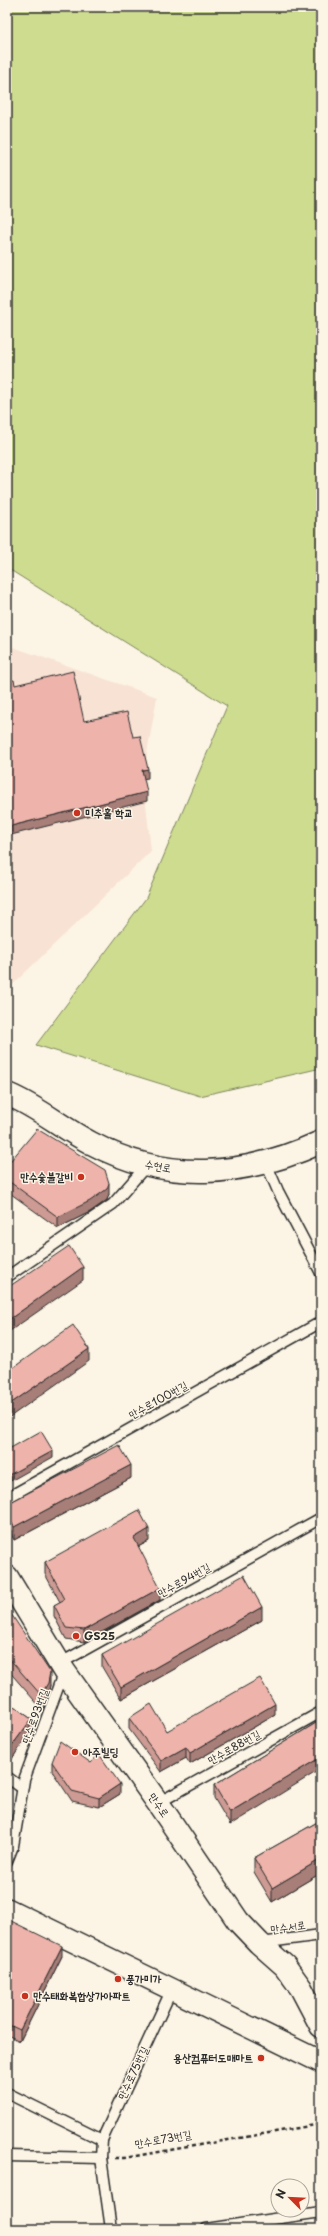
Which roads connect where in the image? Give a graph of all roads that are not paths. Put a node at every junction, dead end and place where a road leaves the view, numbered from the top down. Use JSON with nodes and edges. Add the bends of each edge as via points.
{"nodes":[{"id":1,"x":7,"y":1094,"type":"edge"},
{"id":2,"x":321,"y":1142,"type":"edge"},
{"id":3,"x":266,"y":1163,"type":"junction"},
{"id":4,"x":147,"y":1165,"type":"junction"},
{"id":5,"x":321,"y":1274,"type":"edge"},
{"id":6,"x":7,"y":1277,"type":"edge"},
{"id":7,"x":321,"y":1322,"type":"edge"},
{"id":8,"x":7,"y":1498,"type":"edge"},
{"id":9,"x":321,"y":1518,"type":"edge"},
{"id":10,"x":7,"y":1577,"type":"edge"},
{"id":11,"x":62,"y":1668,"type":"junction"},
{"id":12,"x":321,"y":1712,"type":"edge"},
{"id":13,"x":7,"y":1777,"type":"edge"},
{"id":14,"x":22,"y":1788,"type":"junction"},
{"id":15,"x":158,"y":1803,"type":"junction"},
{"id":16,"x":7,"y":1861,"type":"edge"},
{"id":17,"x":7,"y":1908,"type":"edge"},
{"id":18,"x":321,"y":1935,"type":"edge"},
{"id":19,"x":259,"y":1943,"type":"junction"},
{"id":20,"x":172,"y":1989,"type":"junction"},
{"id":21,"x":321,"y":2026,"type":"edge"},
{"id":22,"x":321,"y":2062,"type":"edge"},
{"id":23,"x":7,"y":2094,"type":"edge"},
{"id":24,"x":102,"y":2140,"type":"junction"},
{"id":25,"x":7,"y":2156,"type":"edge"},
{"id":26,"x":101,"y":2158,"type":"junction"},
{"id":27,"x":321,"y":2212,"type":"edge"},
{"id":28,"x":111,"y":2229,"type":"edge"},
{"id":29,"x":206,"y":2229,"type":"edge"}],
"edges":[{"from":1,"to":4,"type":"street","name":"수현로","via":[[121,1158]]},
{"from":2,"to":3,"type":"street","name":"수현로"},
{"from":3,"to":4,"type":"street","name":"수현로","via":[[235,1170],[211,1171]]},
{"from":3,"to":5,"type":"lane"},
{"from":4,"to":6,"type":"lane","via":[[113,1204]]},
{"from":7,"to":8,"type":"lane","name":"만수로100번길"},
{"from":9,"to":11,"type":"lane","name":"만수로94번길"},
{"from":10,"to":11,"type":"street","name":"만수로"},
{"from":11,"to":14,"type":"lane","name":"만수로93번길"},
{"from":11,"to":15,"type":"street","name":"만수로"},
{"from":12,"to":15,"type":"lane","name":"만수로88번길"},
{"from":13,"to":14,"type":"lane"},
{"from":14,"to":16,"type":"lane","name":"만수로93번길","via":[[13,1846]]},
{"from":15,"to":19,"type":"street","name":"만수로","via":[[238,1921]]},
{"from":17,"to":20,"type":"street"},
{"from":18,"to":19,"type":"lane","name":"만수서로"},
{"from":19,"to":21,"type":"street","name":"만수로","via":[[285,1966],[297,1982]]},
{"from":20,"to":22,"type":"street"},
{"from":20,"to":24,"type":"lane","name":"만수로75번길"},
{"from":23,"to":24,"type":"lane"},
{"from":24,"to":26,"type":"lane","name":"만수로75번길"},
{"from":25,"to":26,"type":"lane"},
{"from":26,"to":28,"type":"lane","name":"만수로75번길"},
{"from":27,"to":29,"type":"lane"}]}
